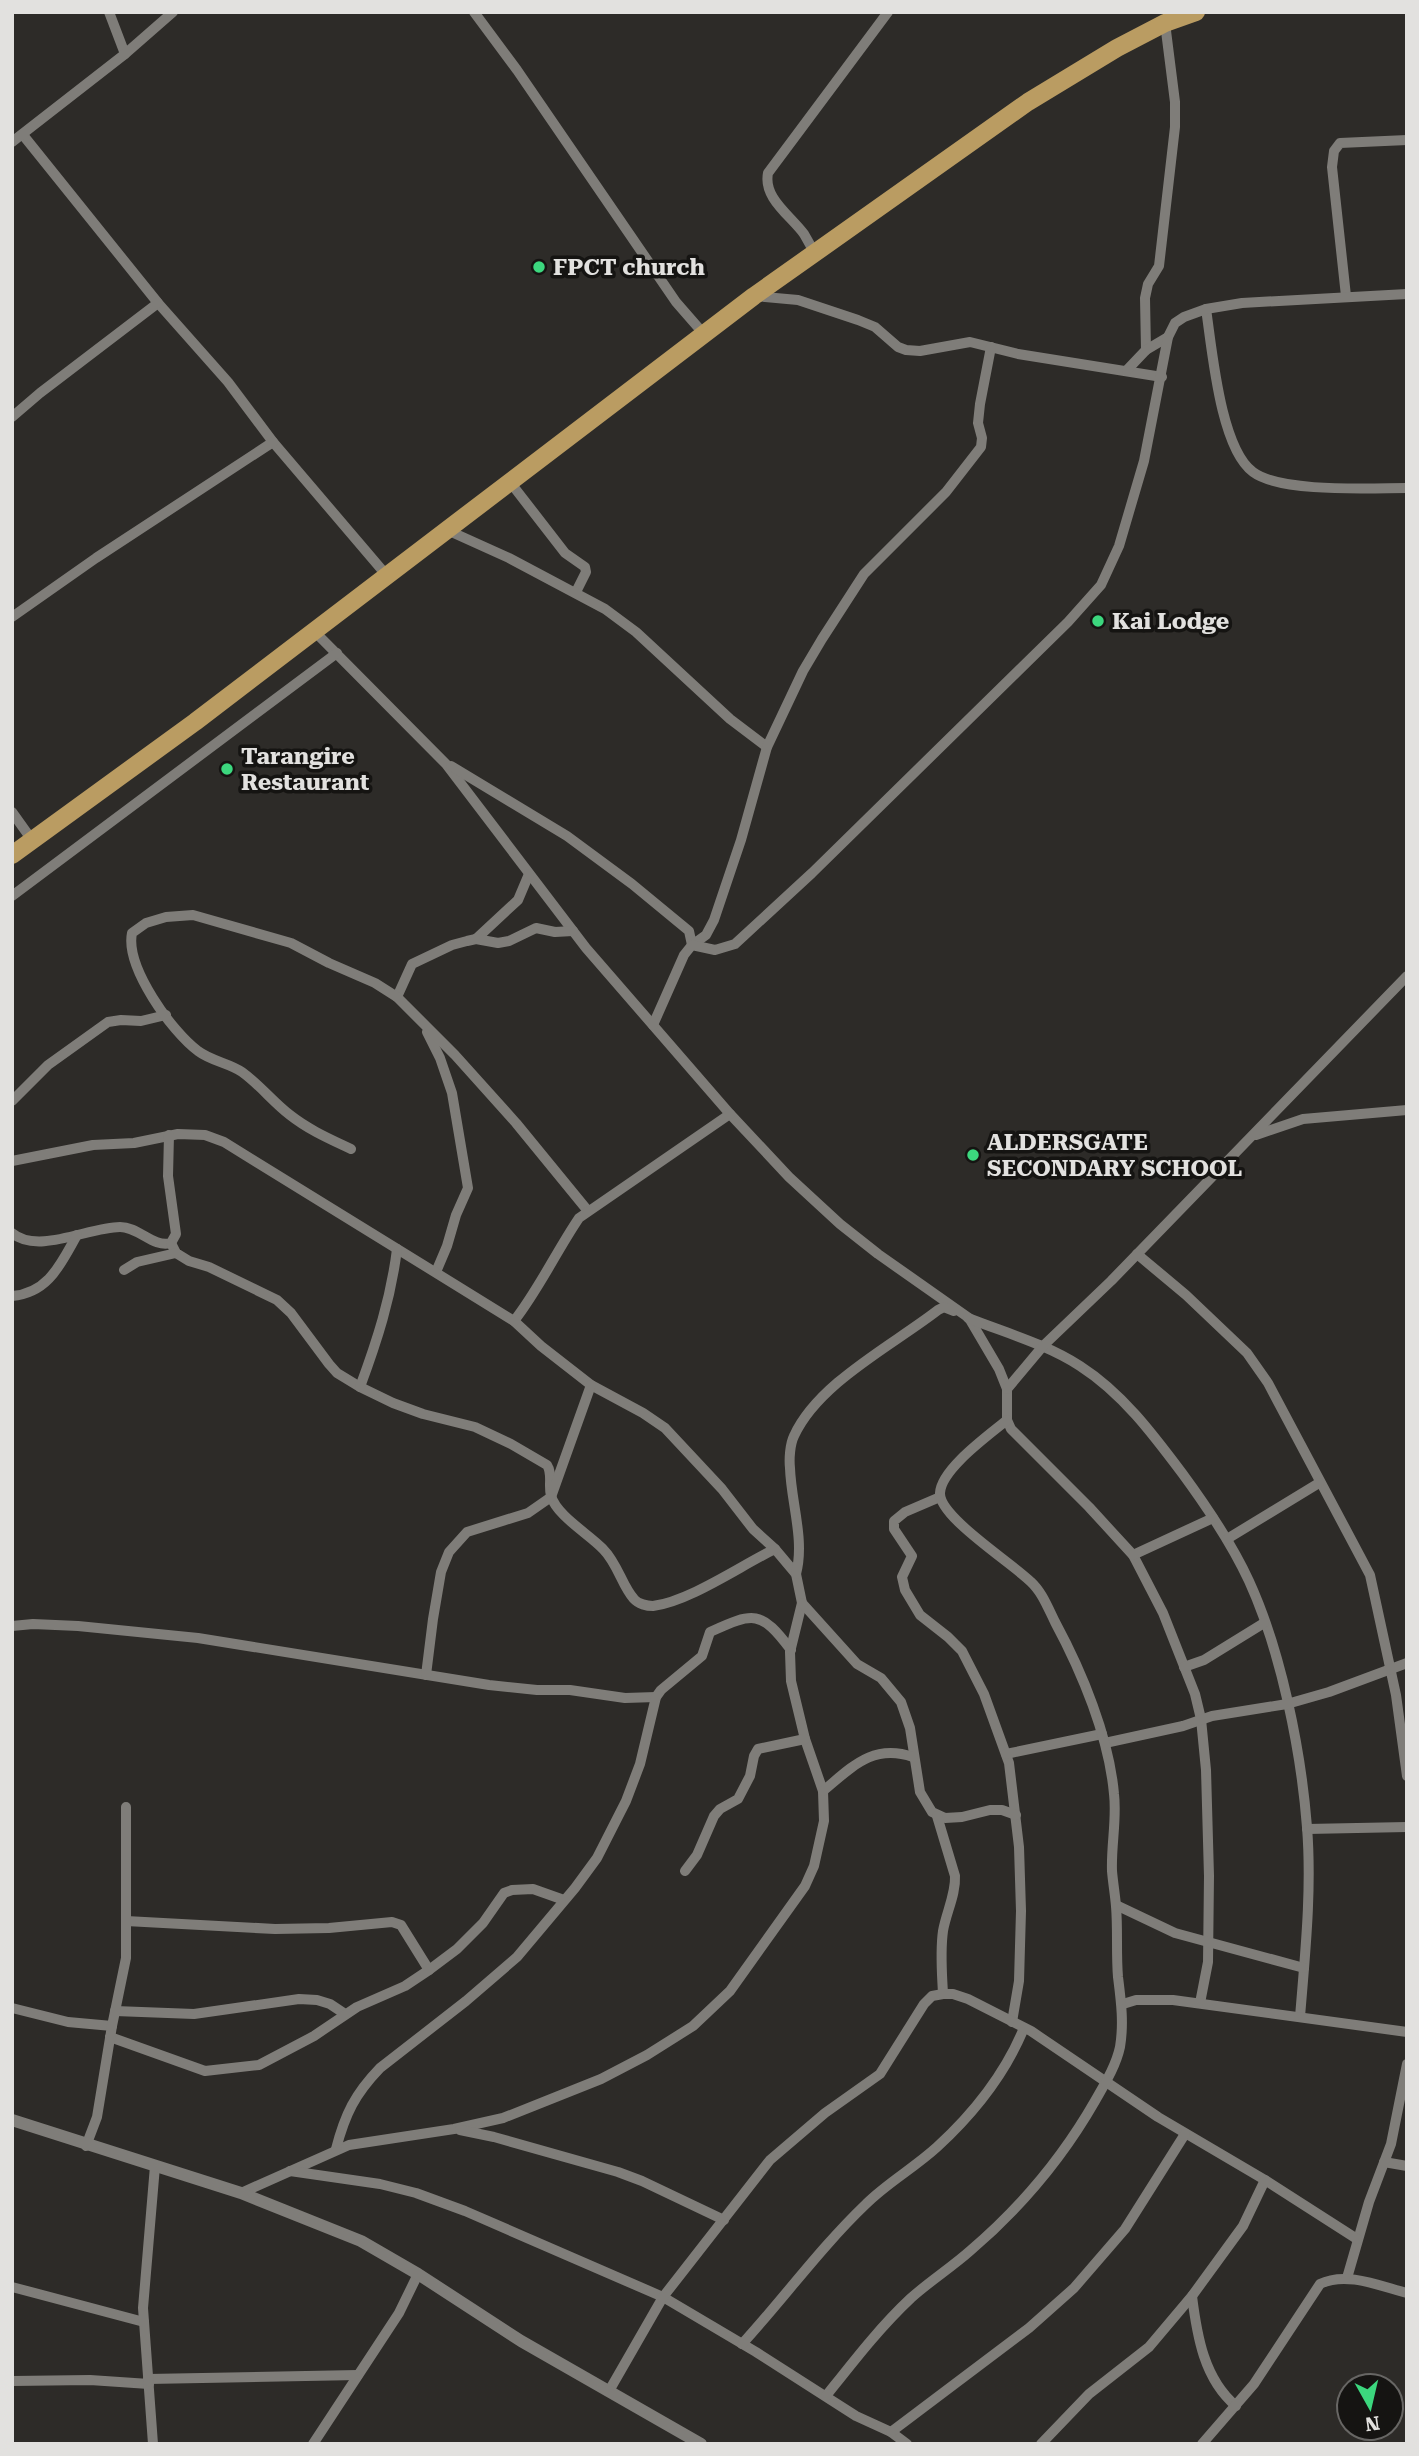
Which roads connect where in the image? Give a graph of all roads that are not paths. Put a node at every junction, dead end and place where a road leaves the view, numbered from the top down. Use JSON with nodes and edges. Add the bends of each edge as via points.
{"nodes":[{"id":1,"x":109,"y":12,"type":"edge"},
{"id":2,"x":173,"y":12,"type":"edge"},
{"id":3,"x":474,"y":12,"type":"edge"},
{"id":4,"x":888,"y":12,"type":"edge"},
{"id":5,"x":1196,"y":12,"type":"edge"},
{"id":6,"x":1165,"y":23,"type":"junction"},
{"id":7,"x":125,"y":54,"type":"junction"},
{"id":8,"x":23,"y":135,"type":"junction"},
{"id":9,"x":1407,"y":140,"type":"edge"},
{"id":10,"x":12,"y":142,"type":"edge"},
{"id":11,"x":815,"y":254,"type":"junction"},
{"id":12,"x":1407,"y":294,"type":"edge"},
{"id":13,"x":754,"y":296,"type":"junction"},
{"id":14,"x":1346,"y":296,"type":"junction"},
{"id":15,"x":158,"y":303,"type":"junction"},
{"id":16,"x":1206,"y":309,"type":"junction"},
{"id":17,"x":703,"y":333,"type":"junction"},
{"id":18,"x":1168,"y":337,"type":"junction"},
{"id":19,"x":991,"y":346,"type":"junction"},
{"id":20,"x":1146,"y":350,"type":"junction"},
{"id":21,"x":1127,"y":370,"type":"junction"},
{"id":22,"x":1162,"y":377,"type":"junction"},
{"id":23,"x":12,"y":417,"type":"edge"},
{"id":24,"x":273,"y":442,"type":"junction"},
{"id":25,"x":510,"y":482,"type":"junction"},
{"id":26,"x":1407,"y":488,"type":"edge"},
{"id":27,"x":447,"y":530,"type":"junction"},
{"id":28,"x":388,"y":577,"type":"junction"},
{"id":29,"x":576,"y":593,"type":"junction"},
{"id":30,"x":12,"y":617,"type":"edge"},
{"id":31,"x":314,"y":632,"type":"junction"},
{"id":32,"x":337,"y":653,"type":"junction"},
{"id":33,"x":767,"y":747,"type":"junction"},
{"id":34,"x":446,"y":764,"type":"junction"},
{"id":35,"x":12,"y":812,"type":"edge"},
{"id":36,"x":33,"y":839,"type":"junction"},
{"id":37,"x":12,"y":855,"type":"edge"},
{"id":38,"x":529,"y":874,"type":"junction"},
{"id":39,"x":12,"y":896,"type":"edge"},
{"id":40,"x":573,"y":931,"type":"junction"},
{"id":41,"x":476,"y":939,"type":"junction"},
{"id":42,"x":692,"y":945,"type":"junction"},
{"id":43,"x":1407,"y":976,"type":"edge"},
{"id":44,"x":397,"y":997,"type":"junction"},
{"id":45,"x":166,"y":1016,"type":"junction"},
{"id":46,"x":421,"y":1021,"type":"junction"},
{"id":47,"x":653,"y":1025,"type":"junction"},
{"id":48,"x":12,"y":1101,"type":"edge"},
{"id":49,"x":1407,"y":1111,"type":"edge"},
{"id":50,"x":730,"y":1114,"type":"junction"},
{"id":51,"x":169,"y":1135,"type":"junction"},
{"id":52,"x":1250,"y":1138,"type":"junction"},
{"id":53,"x":351,"y":1149,"type":"dead end"},
{"id":54,"x":12,"y":1161,"type":"edge"},
{"id":55,"x":588,"y":1211,"type":"junction"},
{"id":56,"x":12,"y":1233,"type":"edge"},
{"id":57,"x":77,"y":1235,"type":"junction"},
{"id":58,"x":174,"y":1248,"type":"junction"},
{"id":59,"x":397,"y":1249,"type":"junction"},
{"id":60,"x":1137,"y":1254,"type":"junction"},
{"id":61,"x":124,"y":1270,"type":"dead end"},
{"id":62,"x":436,"y":1272,"type":"junction"},
{"id":63,"x":12,"y":1296,"type":"edge"},
{"id":64,"x":969,"y":1318,"type":"junction"},
{"id":65,"x":514,"y":1321,"type":"junction"},
{"id":66,"x":1044,"y":1346,"type":"junction"},
{"id":67,"x":592,"y":1385,"type":"junction"},
{"id":68,"x":360,"y":1387,"type":"junction"},
{"id":69,"x":1007,"y":1389,"type":"junction"},
{"id":70,"x":1007,"y":1420,"type":"junction"},
{"id":71,"x":1319,"y":1483,"type":"junction"},
{"id":72,"x":551,"y":1497,"type":"junction"},
{"id":73,"x":940,"y":1497,"type":"junction"},
{"id":74,"x":1213,"y":1518,"type":"junction"},
{"id":75,"x":1227,"y":1539,"type":"junction"},
{"id":76,"x":775,"y":1549,"type":"junction"},
{"id":77,"x":1133,"y":1555,"type":"junction"},
{"id":78,"x":796,"y":1574,"type":"junction"},
{"id":79,"x":802,"y":1602,"type":"junction"},
{"id":80,"x":1264,"y":1623,"type":"junction"},
{"id":81,"x":12,"y":1626,"type":"edge"},
{"id":82,"x":791,"y":1650,"type":"junction"},
{"id":83,"x":1407,"y":1663,"type":"edge"},
{"id":84,"x":1184,"y":1667,"type":"junction"},
{"id":85,"x":1391,"y":1671,"type":"junction"},
{"id":86,"x":426,"y":1675,"type":"junction"},
{"id":87,"x":656,"y":1698,"type":"junction"},
{"id":88,"x":1287,"y":1704,"type":"junction"},
{"id":89,"x":1200,"y":1719,"type":"junction"},
{"id":90,"x":805,"y":1739,"type":"junction"},
{"id":91,"x":1104,"y":1739,"type":"junction"},
{"id":92,"x":1006,"y":1754,"type":"junction"},
{"id":93,"x":913,"y":1757,"type":"junction"},
{"id":94,"x":1407,"y":1776,"type":"edge"},
{"id":95,"x":823,"y":1791,"type":"junction"},
{"id":96,"x":126,"y":1807,"type":"dead end"},
{"id":97,"x":1016,"y":1815,"type":"junction"},
{"id":98,"x":937,"y":1816,"type":"junction"},
{"id":99,"x":1407,"y":1827,"type":"edge"},
{"id":100,"x":1307,"y":1829,"type":"junction"},
{"id":101,"x":685,"y":1871,"type":"dead end"},
{"id":102,"x":564,"y":1900,"type":"junction"},
{"id":103,"x":1116,"y":1905,"type":"junction"},
{"id":104,"x":126,"y":1921,"type":"junction"},
{"id":105,"x":1207,"y":1942,"type":"junction"},
{"id":106,"x":1304,"y":1968,"type":"junction"},
{"id":107,"x":429,"y":1970,"type":"junction"},
{"id":108,"x":943,"y":1994,"type":"junction"},
{"id":109,"x":1200,"y":2003,"type":"junction"},
{"id":110,"x":1123,"y":2004,"type":"junction"},
{"id":111,"x":12,"y":2008,"type":"edge"},
{"id":112,"x":116,"y":2011,"type":"junction"},
{"id":113,"x":345,"y":2014,"type":"junction"},
{"id":114,"x":1300,"y":2017,"type":"junction"},
{"id":115,"x":1012,"y":2022,"type":"junction"},
{"id":116,"x":1024,"y":2028,"type":"junction"},
{"id":117,"x":111,"y":2032,"type":"junction"},
{"id":118,"x":1407,"y":2032,"type":"edge"},
{"id":119,"x":1407,"y":2064,"type":"edge"},
{"id":120,"x":1106,"y":2081,"type":"junction"},
{"id":121,"x":12,"y":2120,"type":"edge"},
{"id":122,"x":454,"y":2129,"type":"junction"},
{"id":123,"x":1185,"y":2134,"type":"junction"},
{"id":124,"x":86,"y":2146,"type":"junction"},
{"id":125,"x":336,"y":2149,"type":"junction"},
{"id":126,"x":1384,"y":2162,"type":"junction"},
{"id":127,"x":155,"y":2166,"type":"junction"},
{"id":128,"x":1407,"y":2166,"type":"edge"},
{"id":129,"x":290,"y":2171,"type":"junction"},
{"id":130,"x":1265,"y":2180,"type":"junction"},
{"id":131,"x":241,"y":2193,"type":"junction"},
{"id":132,"x":724,"y":2220,"type":"junction"},
{"id":133,"x":1357,"y":2239,"type":"junction"},
{"id":134,"x":418,"y":2274,"type":"junction"},
{"id":135,"x":1347,"y":2278,"type":"junction"},
{"id":136,"x":12,"y":2287,"type":"edge"},
{"id":137,"x":1407,"y":2293,"type":"edge"},
{"id":138,"x":1192,"y":2296,"type":"junction"},
{"id":139,"x":663,"y":2297,"type":"junction"},
{"id":140,"x":144,"y":2322,"type":"junction"},
{"id":141,"x":742,"y":2344,"type":"junction"},
{"id":142,"x":358,"y":2375,"type":"junction"},
{"id":143,"x":12,"y":2381,"type":"edge"},
{"id":144,"x":148,"y":2381,"type":"junction"},
{"id":145,"x":609,"y":2391,"type":"junction"},
{"id":146,"x":826,"y":2396,"type":"junction"},
{"id":147,"x":1236,"y":2406,"type":"junction"},
{"id":148,"x":891,"y":2432,"type":"junction"},
{"id":149,"x":152,"y":2444,"type":"edge"},
{"id":150,"x":313,"y":2444,"type":"edge"},
{"id":151,"x":701,"y":2444,"type":"edge"},
{"id":152,"x":907,"y":2444,"type":"edge"},
{"id":153,"x":1041,"y":2444,"type":"edge"},
{"id":154,"x":1202,"y":2444,"type":"edge"}],
"edges":[{"from":1,"to":7,"type":"street"},
{"from":2,"to":7,"type":"street"},
{"from":3,"to":17,"type":"street","via":[[676,302]]},
{"from":4,"to":11,"type":"street","via":[[768,173],[772,196]]},
{"from":5,"to":6,"type":"highway"},
{"from":6,"to":11,"type":"highway","via":[[1028,102]]},
{"from":6,"to":20,"type":"street","via":[[1175,127],[1159,266],[1145,298]]},
{"from":7,"to":8,"type":"street"},
{"from":8,"to":10,"type":"street"},
{"from":8,"to":15,"type":"street"},
{"from":9,"to":14,"type":"street","via":[[1352,141],[1340,143],[1334,151]]},
{"from":11,"to":13,"type":"highway"},
{"from":12,"to":14,"type":"street"},
{"from":13,"to":17,"type":"highway"},
{"from":13,"to":19,"type":"street","via":[[789,298],[858,320],[906,350],[965,342]]},
{"from":14,"to":16,"type":"street"},
{"from":15,"to":23,"type":"street"},
{"from":15,"to":24,"type":"street","via":[[228,382]]},
{"from":16,"to":18,"type":"street","via":[[1175,323]]},
{"from":16,"to":26,"type":"street","via":[[1219,397],[1236,450],[1248,468],[1268,480],[1288,484]]},
{"from":17,"to":25,"type":"highway"},
{"from":18,"to":20,"type":"street"},
{"from":18,"to":22,"type":"street"},
{"from":19,"to":21,"type":"street"},
{"from":19,"to":33,"type":"street","via":[[979,404],[981,447],[946,492],[863,574],[803,671]]},
{"from":20,"to":21,"type":"street"},
{"from":21,"to":22,"type":"street"},
{"from":22,"to":42,"type":"street","via":[[1144,461],[1119,546],[1101,585],[735,944],[715,950]]},
{"from":24,"to":28,"type":"street"},
{"from":24,"to":30,"type":"street"},
{"from":25,"to":27,"type":"highway"},
{"from":25,"to":29,"type":"street","via":[[565,553],[585,567]]},
{"from":27,"to":28,"type":"highway"},
{"from":27,"to":29,"type":"street"},
{"from":28,"to":31,"type":"highway"},
{"from":29,"to":33,"type":"street","via":[[636,632]]},
{"from":31,"to":32,"type":"street"},
{"from":31,"to":36,"type":"highway"},
{"from":32,"to":34,"type":"street"},
{"from":32,"to":39,"type":"street"},
{"from":33,"to":42,"type":"street","via":[[714,920],[706,935]]},
{"from":34,"to":38,"type":"street"},
{"from":34,"to":42,"type":"street","via":[[567,836],[682,924]]},
{"from":35,"to":36,"type":"street"},
{"from":36,"to":37,"type":"highway"},
{"from":38,"to":40,"type":"street"},
{"from":38,"to":41,"type":"street","via":[[518,900]]},
{"from":40,"to":41,"type":"street","via":[[536,928],[503,942]]},
{"from":40,"to":47,"type":"street"},
{"from":41,"to":44,"type":"street","via":[[415,961]]},
{"from":42,"to":47,"type":"street"},
{"from":43,"to":52,"type":"street"},
{"from":44,"to":45,"type":"street","via":[[290,943],[193,915],[166,917],[132,933],[130,943],[134,963]]},
{"from":44,"to":46,"type":"street"},
{"from":45,"to":48,"type":"street","via":[[108,1022],[48,1065]]},
{"from":45,"to":53,"type":"street","via":[[199,1051],[240,1070],[290,1115]]},
{"from":46,"to":55,"type":"street","via":[[516,1123]]},
{"from":46,"to":62,"type":"street","via":[[453,1093],[468,1188]]},
{"from":47,"to":50,"type":"street"},
{"from":49,"to":52,"type":"street","via":[[1303,1119]]},
{"from":50,"to":55,"type":"street"},
{"from":50,"to":64,"type":"street","via":[[841,1224]]},
{"from":51,"to":54,"type":"street","via":[[134,1143],[93,1144]]},
{"from":51,"to":58,"type":"street"},
{"from":51,"to":59,"type":"street","via":[[205,1135],[224,1142]]},
{"from":52,"to":60,"type":"street"},
{"from":55,"to":65,"type":"street","via":[[566,1237]]},
{"from":56,"to":57,"type":"street","via":[[29,1242]]},
{"from":57,"to":58,"type":"street","via":[[122,1227]]},
{"from":57,"to":63,"type":"street","via":[[50,1281],[37,1290]]},
{"from":58,"to":61,"type":"street"},
{"from":58,"to":68,"type":"street","via":[[189,1261],[277,1300],[292,1312],[329,1364]]},
{"from":59,"to":62,"type":"street"},
{"from":59,"to":68,"type":"street","via":[[380,1335]]},
{"from":60,"to":66,"type":"street"},
{"from":60,"to":71,"type":"street","via":[[1247,1353],[1268,1383]]},
{"from":62,"to":65,"type":"street"},
{"from":64,"to":66,"type":"street"},
{"from":64,"to":69,"type":"street"},
{"from":64,"to":78,"type":"street","via":[[944,1307],[846,1375],[809,1412],[793,1437],[789,1465],[799,1555]]},
{"from":65,"to":67,"type":"street"},
{"from":66,"to":69,"type":"street"},
{"from":66,"to":74,"type":"street","via":[[1081,1367],[1135,1413]]},
{"from":67,"to":72,"type":"street"},
{"from":67,"to":76,"type":"street","via":[[665,1428]]},
{"from":68,"to":72,"type":"street","via":[[393,1404],[475,1427],[511,1444],[549,1467]]},
{"from":69,"to":70,"type":"street"},
{"from":70,"to":73,"type":"street","via":[[958,1462],[940,1488]]},
{"from":70,"to":77,"type":"street","via":[[1020,1440]]},
{"from":71,"to":75,"type":"street"},
{"from":71,"to":85,"type":"street","via":[[1370,1575]]},
{"from":72,"to":76,"type":"street","via":[[570,1521],[614,1559],[632,1598],[644,1605],[684,1596]]},
{"from":72,"to":86,"type":"street","via":[[528,1513],[467,1532],[449,1552],[441,1572]]},
{"from":73,"to":91,"type":"street","via":[[954,1518],[1043,1597]]},
{"from":73,"to":92,"type":"street","via":[[894,1521],[894,1529],[912,1556],[902,1583],[920,1615],[962,1651]]},
{"from":74,"to":75,"type":"street"},
{"from":74,"to":77,"type":"street"},
{"from":75,"to":80,"type":"street"},
{"from":76,"to":78,"type":"street"},
{"from":77,"to":84,"type":"street"},
{"from":78,"to":79,"type":"street"},
{"from":79,"to":82,"type":"street"},
{"from":79,"to":93,"type":"street","via":[[857,1664],[881,1678],[901,1702]]},
{"from":80,"to":84,"type":"street","via":[[1204,1660]]},
{"from":80,"to":88,"type":"street"},
{"from":81,"to":86,"type":"street","via":[[78,1626],[198,1638]]},
{"from":82,"to":87,"type":"street","via":[[774,1628],[759,1618],[726,1625],[710,1632],[702,1656]]},
{"from":82,"to":90,"type":"street","via":[[791,1681]]},
{"from":83,"to":85,"type":"street"},
{"from":84,"to":89,"type":"street"},
{"from":85,"to":88,"type":"street"},
{"from":85,"to":94,"type":"street"},
{"from":86,"to":87,"type":"street","via":[[537,1690]]},
{"from":87,"to":102,"type":"street","via":[[626,1801],[597,1858]]},
{"from":88,"to":89,"type":"street"},
{"from":88,"to":100,"type":"street","via":[[1300,1760]]},
{"from":89,"to":91,"type":"street"},
{"from":89,"to":105,"type":"street","via":[[1206,1770]]},
{"from":90,"to":95,"type":"street"},
{"from":90,"to":101,"type":"street","via":[[758,1749],[738,1799],[713,1816]]},
{"from":91,"to":92,"type":"street"},
{"from":91,"to":103,"type":"street","via":[[1115,1795],[1112,1871]]},
{"from":92,"to":97,"type":"street"},
{"from":93,"to":95,"type":"street","via":[[882,1752],[862,1761]]},
{"from":93,"to":98,"type":"street","via":[[925,1804]]},
{"from":95,"to":122,"type":"street","via":[[821,1842],[805,1886],[730,1991],[708,2013],[648,2056],[600,2079],[503,2118]]},
{"from":96,"to":104,"type":"street"},
{"from":97,"to":98,"type":"street","via":[[990,1810],[962,1817]]},
{"from":97,"to":115,"type":"street","via":[[1020,1981]]},
{"from":98,"to":108,"type":"street","via":[[956,1885],[943,1933]]},
{"from":99,"to":100,"type":"street"},
{"from":100,"to":106,"type":"street"},
{"from":102,"to":107,"type":"street","via":[[533,1889],[504,1894],[483,1923]]},
{"from":102,"to":125,"type":"street","via":[[517,1957],[369,2079],[344,2117]]},
{"from":103,"to":105,"type":"street","via":[[1175,1933]]},
{"from":103,"to":110,"type":"street"},
{"from":104,"to":107,"type":"street","via":[[275,1929],[392,1922],[401,1925]]},
{"from":104,"to":112,"type":"street","via":[[126,1958]]},
{"from":105,"to":106,"type":"street"},
{"from":105,"to":109,"type":"street"},
{"from":106,"to":114,"type":"street"},
{"from":107,"to":113,"type":"street"},
{"from":108,"to":115,"type":"street","via":[[968,1999]]},
{"from":108,"to":132,"type":"street","via":[[924,2004],[880,2074],[770,2160]]},
{"from":109,"to":110,"type":"street","via":[[1149,2000]]},
{"from":109,"to":114,"type":"street"},
{"from":110,"to":120,"type":"street","via":[[1119,2050]]},
{"from":111,"to":117,"type":"street"},
{"from":112,"to":113,"type":"street","via":[[194,2014],[299,1999],[330,2004]]},
{"from":112,"to":117,"type":"street"},
{"from":113,"to":117,"type":"street","via":[[279,2056],[232,2069],[193,2068]]},
{"from":114,"to":118,"type":"street"},
{"from":115,"to":116,"type":"street"},
{"from":116,"to":120,"type":"street"},
{"from":116,"to":141,"type":"street","via":[[995,2081],[969,2113],[936,2148],[867,2202]]},
{"from":117,"to":124,"type":"street","via":[[97,2118]]},
{"from":119,"to":126,"type":"street"},
{"from":120,"to":123,"type":"street"},
{"from":120,"to":146,"type":"street","via":[[1086,2117],[1013,2212],[911,2298]]},
{"from":121,"to":124,"type":"street"},
{"from":122,"to":125,"type":"street","via":[[362,2141]]},
{"from":122,"to":132,"type":"street","via":[[642,2180]]},
{"from":123,"to":130,"type":"street"},
{"from":123,"to":148,"type":"street","via":[[1125,2229],[1074,2288],[1029,2328]]},
{"from":124,"to":127,"type":"street"},
{"from":125,"to":129,"type":"street"},
{"from":126,"to":128,"type":"street"},
{"from":126,"to":133,"type":"street"},
{"from":127,"to":131,"type":"street"},
{"from":127,"to":140,"type":"street"},
{"from":129,"to":131,"type":"street"},
{"from":129,"to":139,"type":"street","via":[[416,2193]]},
{"from":130,"to":133,"type":"street"},
{"from":130,"to":138,"type":"street","via":[[1243,2226]]},
{"from":131,"to":134,"type":"street","via":[[361,2241]]},
{"from":132,"to":139,"type":"street"},
{"from":133,"to":135,"type":"street"},
{"from":134,"to":142,"type":"street"},
{"from":134,"to":145,"type":"street"},
{"from":135,"to":137,"type":"street"},
{"from":135,"to":147,"type":"street","via":[[1320,2284]]},
{"from":136,"to":140,"type":"street"},
{"from":138,"to":147,"type":"street","via":[[1202,2353],[1225,2397]]},
{"from":138,"to":153,"type":"street","via":[[1149,2347],[1090,2394]]},
{"from":139,"to":141,"type":"street"},
{"from":139,"to":145,"type":"street"},
{"from":140,"to":144,"type":"street"},
{"from":141,"to":146,"type":"street"},
{"from":142,"to":144,"type":"street"},
{"from":142,"to":150,"type":"street"},
{"from":143,"to":144,"type":"street"},
{"from":144,"to":149,"type":"street"},
{"from":145,"to":151,"type":"street"},
{"from":146,"to":148,"type":"street"},
{"from":147,"to":154,"type":"street"},
{"from":148,"to":152,"type":"street"}]}
